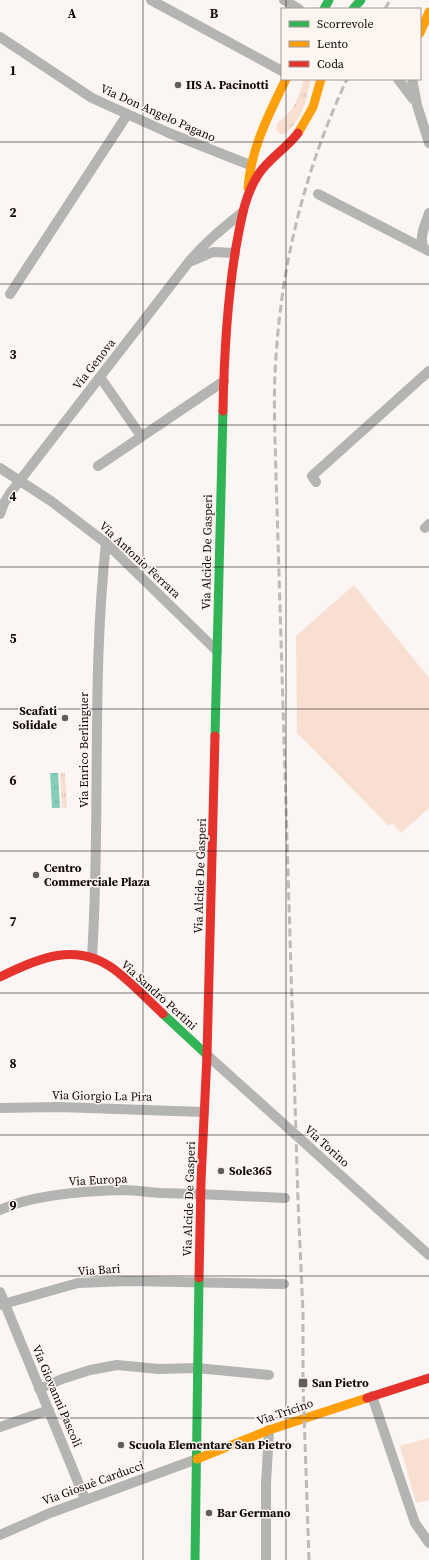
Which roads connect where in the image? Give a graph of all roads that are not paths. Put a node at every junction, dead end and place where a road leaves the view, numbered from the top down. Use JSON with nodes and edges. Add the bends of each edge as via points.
{"nodes":[{"id":1,"x":151,"y":0,"type":"edge"},
{"id":2,"x":284,"y":0,"type":"edge"},
{"id":3,"x":361,"y":0,"type":"edge"},
{"id":4,"x":297,"y":8,"type":"edge"},
{"id":5,"x":354,"y":8,"type":"edge"},
{"id":6,"x":429,"y":12,"type":"edge"},
{"id":7,"x":421,"y":28,"type":"edge"},
{"id":8,"x":0,"y":37,"type":"edge"},
{"id":9,"x":281,"y":69,"type":"edge"},
{"id":10,"x":286,"y":80,"type":"edge"},
{"id":11,"x":321,"y":80,"type":"edge"},
{"id":12,"x":399,"y":80,"type":"edge"},
{"id":13,"x":412,"y":80,"type":"edge"},
{"id":14,"x":417,"y":104,"type":"junction"},
{"id":15,"x":127,"y":115,"type":"junction"},
{"id":16,"x":269,"y":118,"type":"junction"},
{"id":17,"x":294,"y":139,"type":"junction"},
{"id":18,"x":429,"y":143,"type":"edge"},
{"id":19,"x":250,"y":165,"type":"junction"},
{"id":20,"x":248,"y":194,"type":"junction"},
{"id":21,"x":318,"y":194,"type":"dead end"},
{"id":22,"x":243,"y":212,"type":"junction"},
{"id":23,"x":429,"y":213,"type":"edge"},
{"id":24,"x":426,"y":250,"type":"edge"},
{"id":25,"x":234,"y":253,"type":"junction"},
{"id":26,"x":188,"y":263,"type":"junction"},
{"id":27,"x":10,"y":294,"type":"dead end"},
{"id":28,"x":429,"y":371,"type":"edge"},
{"id":29,"x":100,"y":377,"type":"junction"},
{"id":30,"x":224,"y":381,"type":"junction"},
{"id":31,"x":141,"y":436,"type":"junction"},
{"id":32,"x":98,"y":466,"type":"dead end"},
{"id":33,"x":0,"y":468,"type":"edge"},
{"id":34,"x":20,"y":482,"type":"junction"},
{"id":35,"x":316,"y":482,"type":"dead end"},
{"id":36,"x":0,"y":492,"type":"edge"},
{"id":37,"x":11,"y":492,"type":"junction"},
{"id":38,"x":0,"y":514,"type":"edge"},
{"id":39,"x":106,"y":543,"type":"junction"},
{"id":40,"x":217,"y":651,"type":"junction"},
{"id":41,"x":92,"y":957,"type":"junction"},
{"id":42,"x":0,"y":977,"type":"edge"},
{"id":43,"x":207,"y":1055,"type":"junction"},
{"id":44,"x":0,"y":1108,"type":"edge"},
{"id":45,"x":204,"y":1112,"type":"junction"},
{"id":46,"x":201,"y":1194,"type":"junction"},
{"id":47,"x":285,"y":1198,"type":"dead end"},
{"id":48,"x":0,"y":1210,"type":"edge"},
{"id":49,"x":429,"y":1255,"type":"edge"},
{"id":50,"x":198,"y":1283,"type":"junction"},
{"id":51,"x":284,"y":1284,"type":"dead end"},
{"id":52,"x":0,"y":1292,"type":"edge"},
{"id":53,"x":2,"y":1304,"type":"edge"},
{"id":54,"x":197,"y":1368,"type":"junction"},
{"id":55,"x":269,"y":1375,"type":"dead end"},
{"id":56,"x":429,"y":1378,"type":"edge"},
{"id":57,"x":40,"y":1389,"type":"junction"},
{"id":58,"x":372,"y":1396,"type":"junction"},
{"id":59,"x":49,"y":1410,"type":"junction"},
{"id":60,"x":0,"y":1427,"type":"edge"},
{"id":61,"x":269,"y":1430,"type":"junction"},
{"id":62,"x":197,"y":1459,"type":"junction"},
{"id":63,"x":85,"y":1499,"type":"junction"},
{"id":64,"x":0,"y":1535,"type":"edge"},
{"id":65,"x":429,"y":1543,"type":"edge"},
{"id":66,"x":195,"y":1560,"type":"edge"},
{"id":67,"x":266,"y":1560,"type":"edge"}],
"edges":[{"from":1,"to":9,"type":"street"},
{"from":2,"to":4,"type":"street"},
{"from":3,"to":5,"type":"main road"},
{"from":6,"to":7,"type":"main road"},
{"from":8,"to":15,"type":"street","name":"Via Don Angelo Pagano","via":[[92,98]]},
{"from":10,"to":16,"type":"main road","name":"Via Alcide De Gasperi"},
{"from":11,"to":17,"type":"main road","name":"Via Alcide De Gasperi","via":[[308,120]]},
{"from":12,"to":14,"type":"street"},
{"from":13,"to":14,"type":"street"},
{"from":14,"to":18,"type":"street"},
{"from":15,"to":19,"type":"street","name":"Via Don Angelo Pagano"},
{"from":15,"to":27,"type":"street"},
{"from":16,"to":17,"type":"main road","via":[[269,134],[274,140],[286,142]]},
{"from":16,"to":19,"type":"main road","name":"Via Alcide De Gasperi"},
{"from":17,"to":20,"type":"main road","name":"Via Alcide De Gasperi","via":[[269,160]]},
{"from":19,"to":20,"type":"main road","name":"Via Alcide De Gasperi"},
{"from":20,"to":22,"type":"main road","name":"Via Alcide De Gasperi"},
{"from":21,"to":24,"type":"street"},
{"from":22,"to":25,"type":"main road","name":"Via Alcide De Gasperi"},
{"from":22,"to":26,"type":"street","name":"Via Genova"},
{"from":23,"to":24,"type":"street","via":[[421,238]]},
{"from":25,"to":26,"type":"street","name":"Via Genova","via":[[213,252]]},
{"from":25,"to":30,"type":"main road","name":"Via Alcide De Gasperi","via":[[226,327]]},
{"from":26,"to":29,"type":"street","name":"Via Genova"},
{"from":28,"to":35,"type":"street","via":[[312,476]]},
{"from":29,"to":31,"type":"street"},
{"from":29,"to":34,"type":"street","name":"Via Genova"},
{"from":30,"to":31,"type":"street"},
{"from":30,"to":40,"type":"main road","name":"Via Alcide De Gasperi"},
{"from":31,"to":32,"type":"street"},
{"from":33,"to":34,"type":"street","name":"Via Antonio Ferrara"},
{"from":34,"to":37,"type":"street","name":"Via Genova"},
{"from":34,"to":39,"type":"street","name":"Via Antonio Ferrara","via":[[51,501]]},
{"from":36,"to":37,"type":"street"},
{"from":37,"to":38,"type":"street","name":"Via Genova"},
{"from":39,"to":40,"type":"street","name":"Via Antonio Ferrara"},
{"from":39,"to":41,"type":"street","name":"Via Enrico Berlinguer","via":[[101,587]]},
{"from":40,"to":43,"type":"main road","name":"Via Alcide De Gasperi"},
{"from":41,"to":42,"type":"main road","name":"Via Sandro Pertini","via":[[66,954],[50,956],[34,960]]},
{"from":41,"to":43,"type":"main road","name":"Via Sandro Pertini","via":[[112,968]]},
{"from":43,"to":45,"type":"main road","name":"Via Alcide De Gasperi"},
{"from":43,"to":49,"type":"street","name":"Via Torino"},
{"from":44,"to":45,"type":"street","name":"Via Giorgio La Pira","via":[[59,1107]]},
{"from":45,"to":46,"type":"main road","name":"Via Alcide De Gasperi"},
{"from":46,"to":47,"type":"street","name":"Via Europa"},
{"from":46,"to":48,"type":"street","name":"Via Europa","via":[[124,1190],[84,1192],[14,1204]]},
{"from":46,"to":50,"type":"main road","name":"Via Alcide De Gasperi"},
{"from":50,"to":51,"type":"street","name":"Via Bari"},
{"from":50,"to":53,"type":"street","name":"Via Bari","via":[[78,1283]]},
{"from":50,"to":54,"type":"main road","name":"Via Alcide De Gasperi"},
{"from":52,"to":53,"type":"street"},
{"from":53,"to":57,"type":"street","name":"Via Giovanni Pascoli"},
{"from":54,"to":55,"type":"street"},
{"from":54,"to":57,"type":"street","via":[[159,1369],[117,1364],[62,1379]]},
{"from":54,"to":62,"type":"main road","name":"Via Alcide De Gasperi"},
{"from":56,"to":58,"type":"main road","name":"Via Tricino"},
{"from":57,"to":59,"type":"street","name":"Via Giovanni Pascoli"},
{"from":58,"to":61,"type":"main road","name":"Via Tricino"},
{"from":58,"to":65,"type":"street","via":[[415,1524]]},
{"from":59,"to":60,"type":"street"},
{"from":59,"to":63,"type":"street","name":"Via Giovanni Pascoli"},
{"from":61,"to":62,"type":"main road","name":"Via Tricino"},
{"from":61,"to":67,"type":"street"},
{"from":62,"to":63,"type":"street","name":"Via Giosuè Carducci"},
{"from":62,"to":66,"type":"main road","name":"Via Alcide De Gasperi"},
{"from":63,"to":64,"type":"street","name":"Via Giosuè Carducci"}]}
